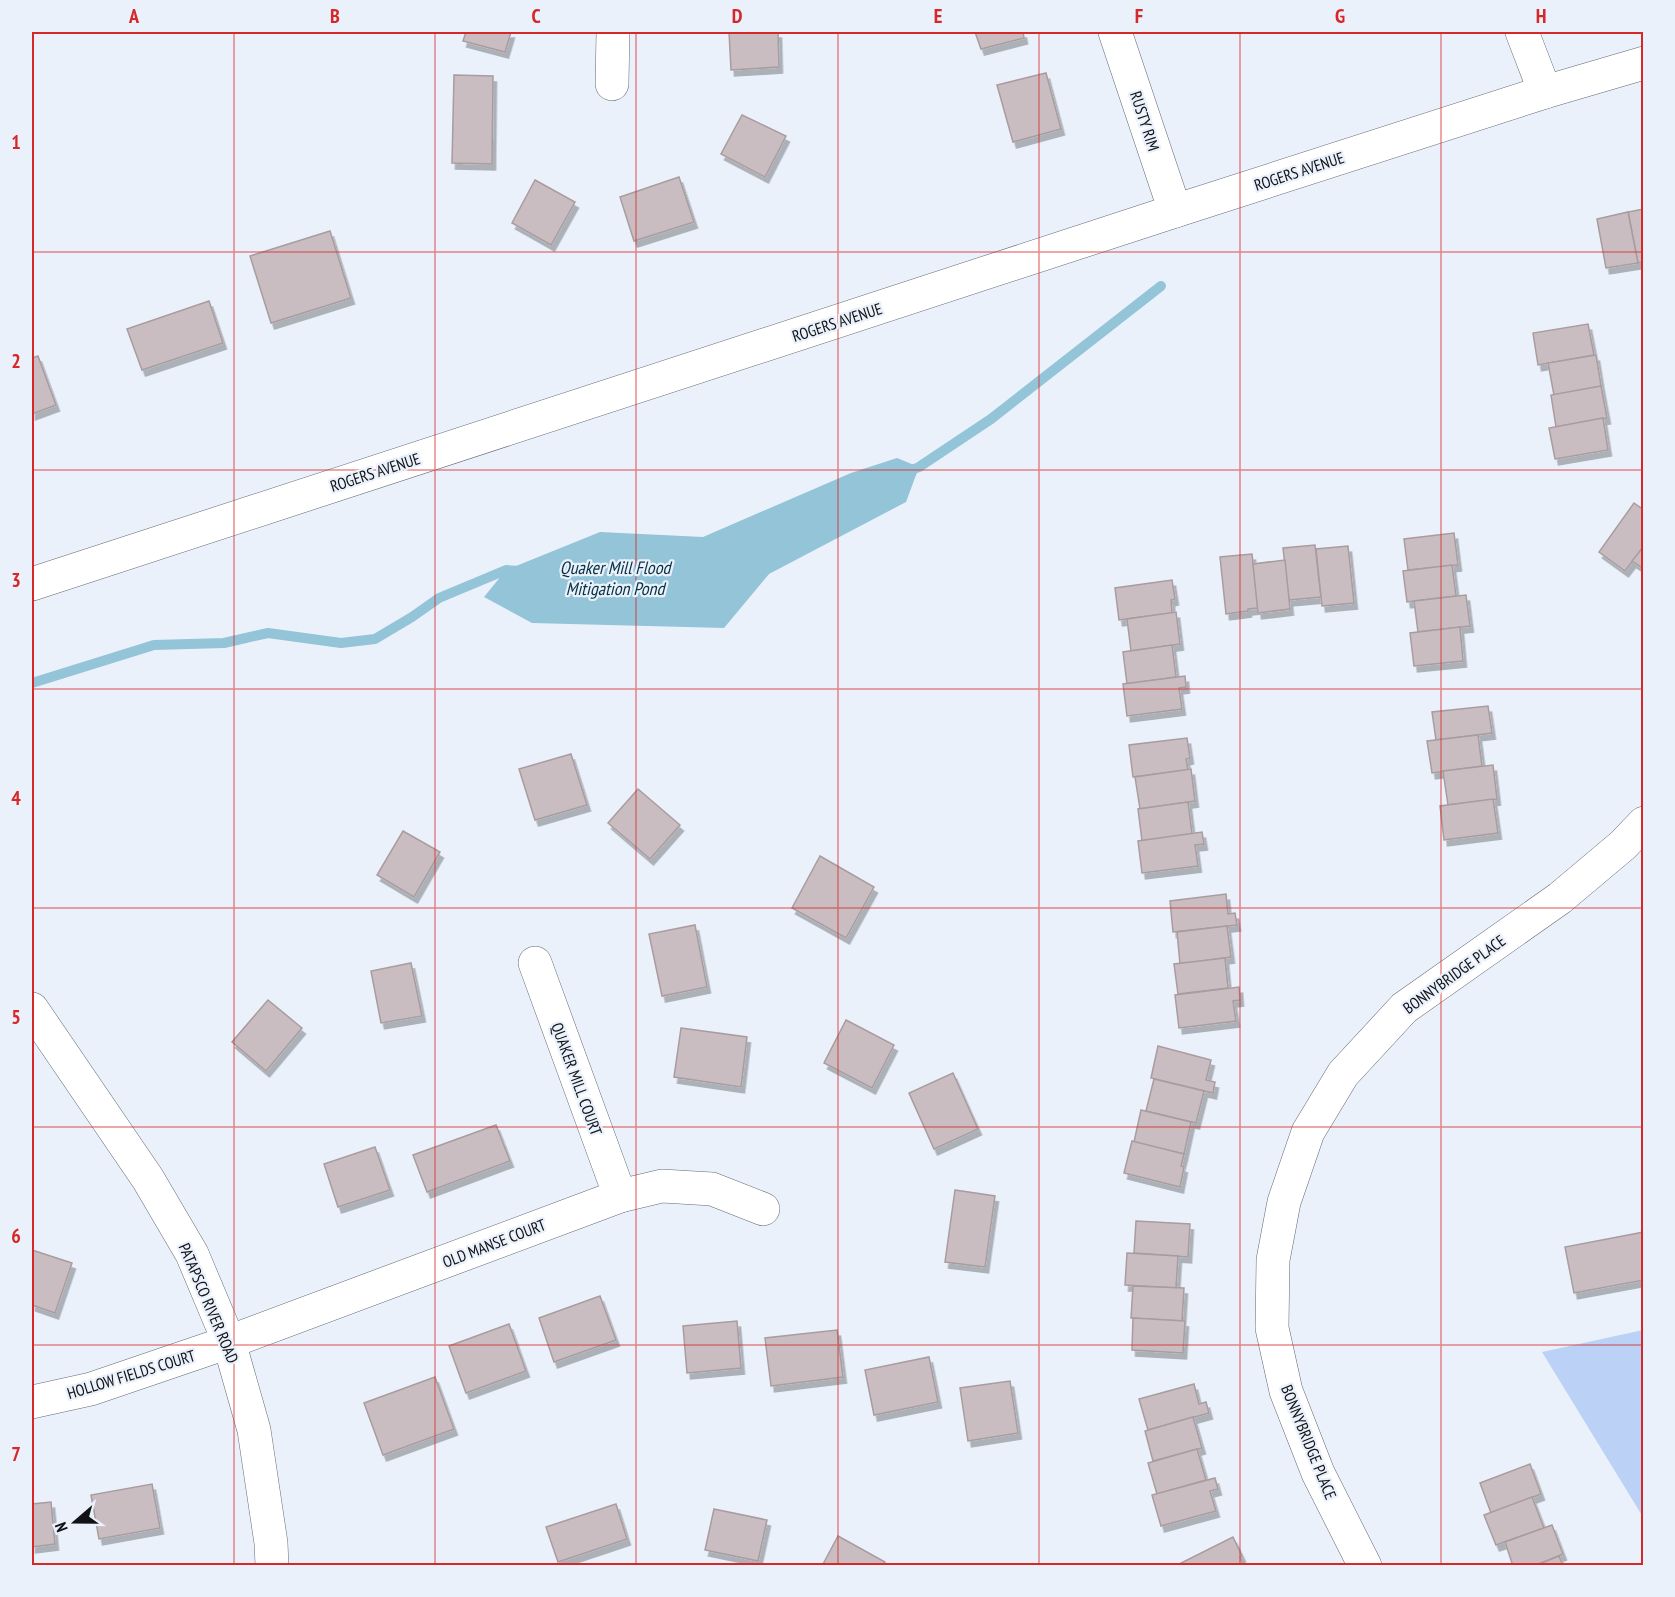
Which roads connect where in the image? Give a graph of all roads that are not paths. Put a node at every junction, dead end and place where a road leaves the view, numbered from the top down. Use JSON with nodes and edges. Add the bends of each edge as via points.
{"nodes":[{"id":1,"x":613,"y":32,"type":"edge"},
{"id":2,"x":1115,"y":32,"type":"edge"},
{"id":3,"x":1522,"y":32,"type":"edge"},
{"id":4,"x":1644,"y":63,"type":"edge"},
{"id":5,"x":612,"y":84,"type":"dead end"},
{"id":6,"x":1545,"y":92,"type":"junction"},
{"id":7,"x":1175,"y":211,"type":"junction"},
{"id":8,"x":32,"y":584,"type":"edge"},
{"id":9,"x":1644,"y":823,"type":"edge"},
{"id":10,"x":535,"y":963,"type":"dead end"},
{"id":11,"x":32,"y":1010,"type":"edge"},
{"id":12,"x":620,"y":1196,"type":"junction"},
{"id":13,"x":763,"y":1209,"type":"dead end"},
{"id":14,"x":229,"y":1342,"type":"junction"},
{"id":15,"x":32,"y":1402,"type":"edge"},
{"id":16,"x":272,"y":1566,"type":"edge"},
{"id":17,"x":1365,"y":1566,"type":"edge"}],
"edges":[{"from":1,"to":5,"type":"street"},
{"from":2,"to":7,"type":"street","name":"RUSTY RIM"},
{"from":3,"to":6,"type":"street"},
{"from":4,"to":6,"type":"street","name":"ROGERS AVENUE"},
{"from":6,"to":7,"type":"street","name":"ROGERS AVENUE"},
{"from":7,"to":8,"type":"street","name":"ROGERS AVENUE"},
{"from":9,"to":17,"type":"street","name":"BONNYBRIDGE PLACE","via":[[1560,898],[1404,1008],[1343,1074],[1308,1132],[1284,1202],[1273,1260],[1272,1328],[1286,1390],[1318,1473]]},
{"from":10,"to":12,"type":"street","name":"QUAKER MILL COURT"},
{"from":11,"to":14,"type":"street","name":"PATAPSCO RIVER ROAD","via":[[148,1179],[192,1254]]},
{"from":12,"to":13,"type":"street","name":"OLD MANSE COURT","via":[[662,1186],[712,1189]]},
{"from":12,"to":14,"type":"street","name":"OLD MANSE COURT"},
{"from":14,"to":15,"type":"street","name":"HOLLOW FIELDS COURT","via":[[91,1389]]},
{"from":14,"to":16,"type":"street","name":"PATAPSCO RIVER ROAD","via":[[254,1430]]}]}
